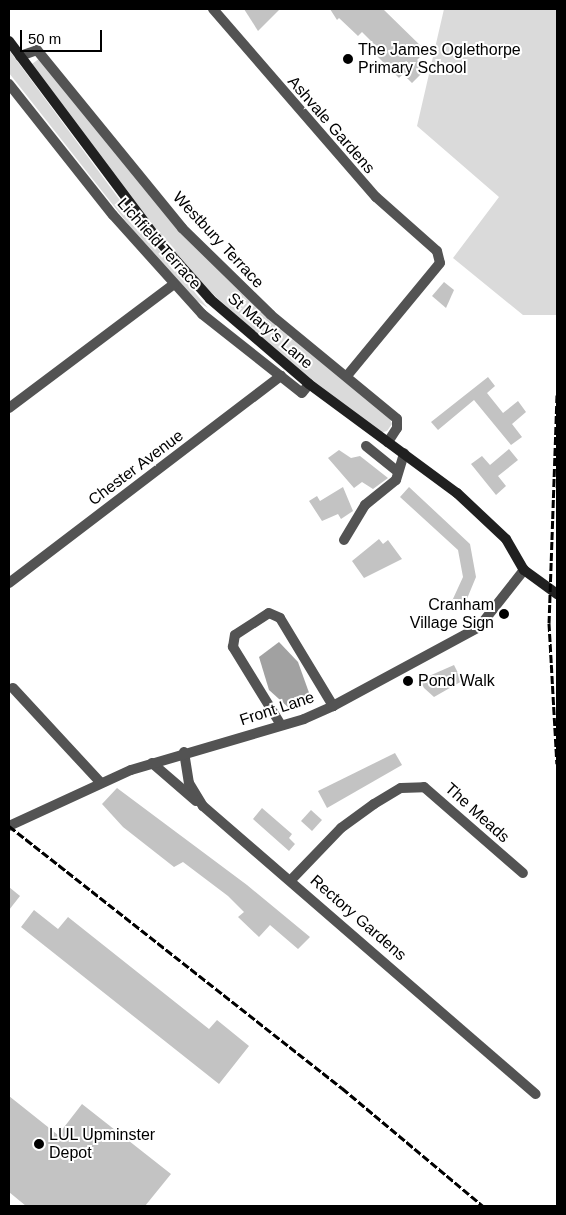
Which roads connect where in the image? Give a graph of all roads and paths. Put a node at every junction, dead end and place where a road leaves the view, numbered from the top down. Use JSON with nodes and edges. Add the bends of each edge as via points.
{"nodes":[{"id":1,"x":213,"y":9,"type":"edge"},
{"id":2,"x":9,"y":41,"type":"edge"},
{"id":3,"x":20,"y":56,"type":"junction"},
{"id":4,"x":9,"y":84,"type":"edge"},
{"id":5,"x":174,"y":284,"type":"junction"},
{"id":6,"x":281,"y":376,"type":"junction"},
{"id":7,"x":347,"y":376,"type":"junction"},
{"id":8,"x":309,"y":384,"type":"junction"},
{"id":9,"x":9,"y":408,"type":"edge"},
{"id":10,"x":388,"y":442,"type":"junction"},
{"id":11,"x":366,"y":446,"type":"dead end"},
{"id":12,"x":404,"y":453,"type":"junction"},
{"id":13,"x":396,"y":470,"type":"junction"},
{"id":14,"x":344,"y":540,"type":"dead end"},
{"id":15,"x":524,"y":570,"type":"junction"},
{"id":16,"x":9,"y":583,"type":"edge"},
{"id":17,"x":557,"y":594,"type":"edge"},
{"id":18,"x":13,"y":688,"type":"dead end"},
{"id":19,"x":333,"y":706,"type":"junction"},
{"id":20,"x":281,"y":725,"type":"junction"},
{"id":21,"x":184,"y":752,"type":"junction"},
{"id":22,"x":152,"y":763,"type":"junction"},
{"id":23,"x":101,"y":783,"type":"junction"},
{"id":24,"x":203,"y":806,"type":"junction"},
{"id":25,"x":9,"y":826,"type":"edge"},
{"id":26,"x":523,"y":873,"type":"dead end"},
{"id":27,"x":291,"y":880,"type":"junction"},
{"id":28,"x":535,"y":1094,"type":"dead end"}],
"edges":[{"from":1,"to":7,"type":"street","name":"Ashvale Gardens","via":[[376,197],[437,252],[440,263]]},
{"from":2,"to":3,"type":"main road","name":"St Mary's Lane"},
{"from":3,"to":7,"type":"street","name":"Westbury Terrace","via":[[37,50],[182,228],[271,315]]},
{"from":3,"to":8,"type":"main road","name":"St Mary's Lane","via":[[172,257],[253,339]]},
{"from":4,"to":5,"type":"street","name":"Lichfield Terrace"},
{"from":5,"to":6,"type":"street","name":"Lichfield Terrace","via":[[225,333]]},
{"from":5,"to":9,"type":"street"},
{"from":6,"to":8,"type":"street","name":"Lichfield Terrace","via":[[302,393]]},
{"from":6,"to":16,"type":"street","name":"Chester Avenue"},
{"from":7,"to":10,"type":"street","name":"Westbury Terrace","via":[[397,419],[399,424]]},
{"from":8,"to":10,"type":"main road","name":"St Mary's Lane"},
{"from":10,"to":12,"type":"main road","name":"St Mary's Lane"},
{"from":11,"to":13,"type":"street"},
{"from":12,"to":13,"type":"street"},
{"from":12,"to":15,"type":"main road","name":"St Mary's Lane","via":[[483,516],[517,553]]},
{"from":13,"to":14,"type":"street","via":[[396,480],[365,506]]},
{"from":15,"to":17,"type":"main road","name":"St Mary's Lane"},
{"from":15,"to":19,"type":"street","name":"Front Lane","via":[[479,627]]},
{"from":18,"to":23,"type":"street"},
{"from":19,"to":20,"type":"street","name":"Front Lane"},
{"from":19,"to":20,"type":"street","via":[[280,618],[269,613],[235,635],[233,647]]},
{"from":20,"to":21,"type":"street","name":"Front Lane"},
{"from":21,"to":22,"type":"street","name":"Front Lane"},
{"from":21,"to":24,"type":"street","name":"Rectory Gardens","via":[[189,783]]},
{"from":22,"to":23,"type":"street","name":"Front Lane"},
{"from":22,"to":24,"type":"street"},
{"from":23,"to":25,"type":"street","name":"Front Lane"},
{"from":24,"to":27,"type":"street","name":"Rectory Gardens"},
{"from":26,"to":27,"type":"street","name":"The Meads","via":[[424,787],[401,788],[374,804],[341,828]]},
{"from":27,"to":28,"type":"street","name":"Rectory Gardens"}]}
